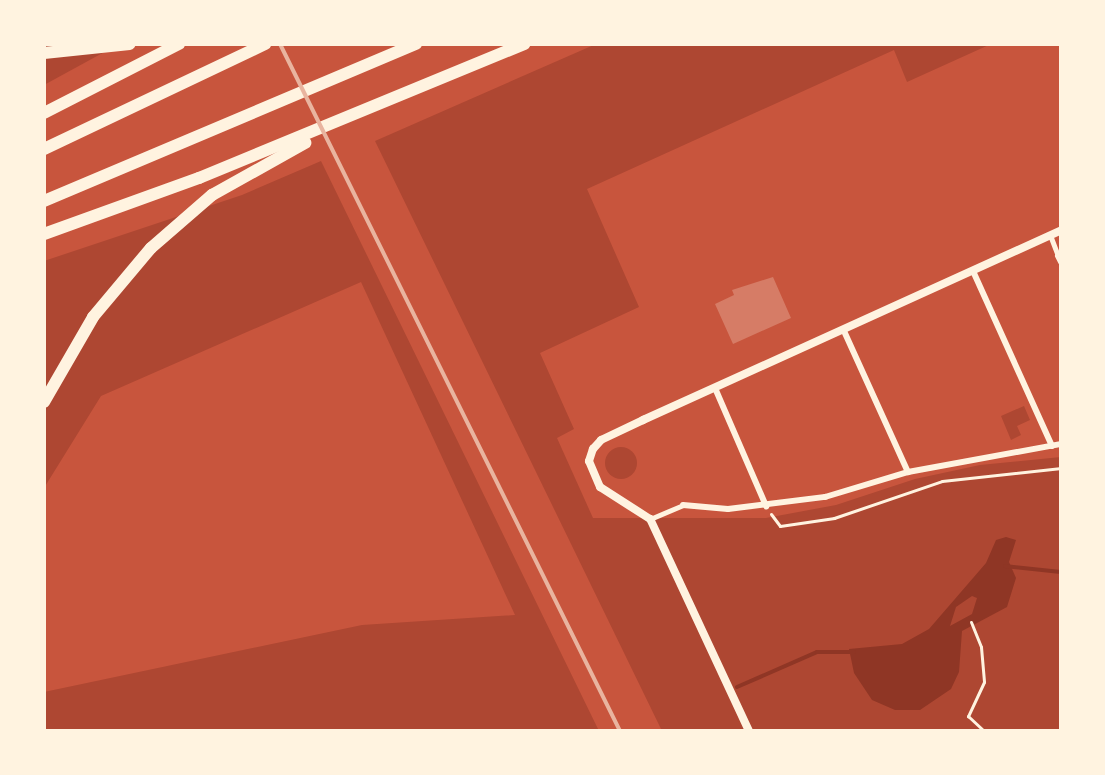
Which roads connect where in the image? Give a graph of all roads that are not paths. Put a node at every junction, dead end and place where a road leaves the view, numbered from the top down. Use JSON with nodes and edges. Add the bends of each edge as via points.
{"nodes":[{"id":1,"x":130,"y":44,"type":"edge"},
{"id":2,"x":179,"y":44,"type":"edge"},
{"id":3,"x":265,"y":44,"type":"edge"},
{"id":4,"x":416,"y":44,"type":"edge"},
{"id":5,"x":524,"y":44,"type":"edge"},
{"id":6,"x":44,"y":53,"type":"edge"},
{"id":7,"x":387,"y":104,"type":"junction"},
{"id":8,"x":44,"y":113,"type":"edge"},
{"id":9,"x":44,"y":149,"type":"edge"},
{"id":10,"x":44,"y":201,"type":"edge"},
{"id":11,"x":1061,"y":230,"type":"edge"},
{"id":12,"x":44,"y":234,"type":"edge"},
{"id":13,"x":1050,"y":235,"type":"junction"},
{"id":14,"x":1060,"y":259,"type":"edge"},
{"id":15,"x":973,"y":271,"type":"junction"},
{"id":16,"x":844,"y":331,"type":"junction"},
{"id":17,"x":715,"y":388,"type":"junction"},
{"id":18,"x":44,"y":402,"type":"edge"},
{"id":19,"x":1061,"y":444,"type":"edge"},
{"id":20,"x":1052,"y":446,"type":"junction"},
{"id":21,"x":908,"y":472,"type":"junction"},
{"id":22,"x":683,"y":505,"type":"joint"},
{"id":23,"x":766,"y":506,"type":"junction"},
{"id":24,"x":650,"y":519,"type":"junction"},
{"id":25,"x":749,"y":731,"type":"edge"}],
"edges":[{"from":1,"to":6,"type":"highway"},
{"from":2,"to":8,"type":"highway"},
{"from":3,"to":9,"type":"highway"},
{"from":4,"to":10,"type":"highway"},
{"from":5,"to":7,"type":"highway"},
{"from":7,"to":12,"type":"highway"},
{"from":7,"to":18,"type":"highway","via":[[212,195],[180,221],[120,281]]},
{"from":11,"to":13,"type":"street"},
{"from":13,"to":14,"type":"street"},
{"from":13,"to":15,"type":"street"},
{"from":15,"to":16,"type":"street"},
{"from":15,"to":20,"type":"street"},
{"from":16,"to":17,"type":"street"},
{"from":16,"to":21,"type":"street"},
{"from":17,"to":23,"type":"street"},
{"from":17,"to":24,"type":"street","via":[[601,440],[589,461],[600,487]]},
{"from":19,"to":20,"type":"street"},
{"from":20,"to":21,"type":"street"},
{"from":21,"to":23,"type":"street","via":[[825,497]]},
{"from":22,"to":23,"type":"street"},
{"from":22,"to":24,"type":"street"},
{"from":24,"to":25,"type":"street"}]}
